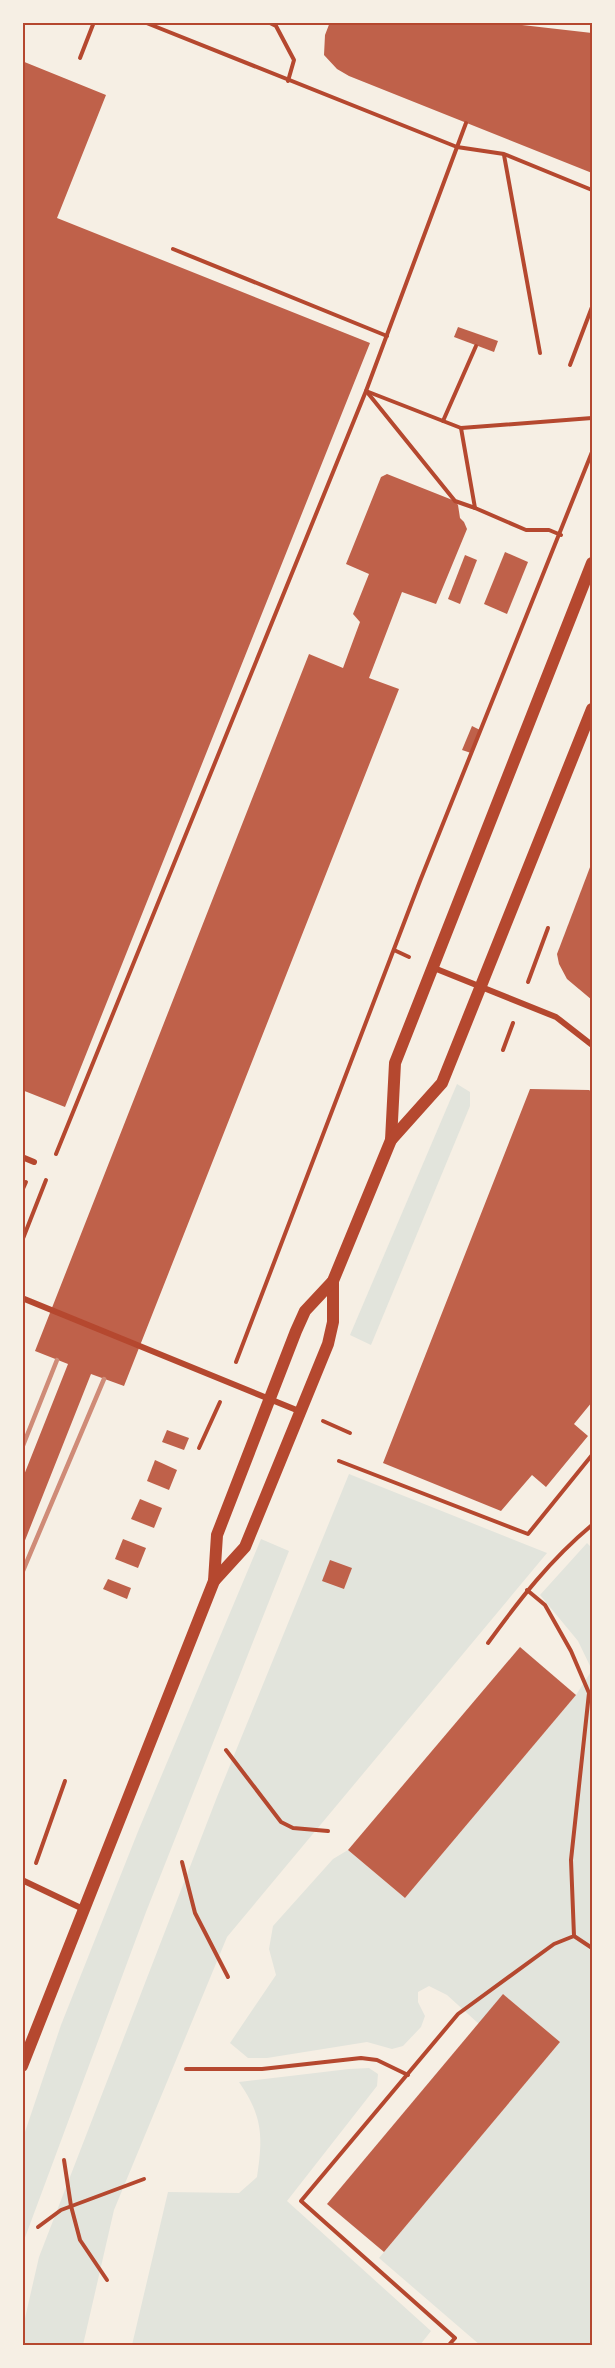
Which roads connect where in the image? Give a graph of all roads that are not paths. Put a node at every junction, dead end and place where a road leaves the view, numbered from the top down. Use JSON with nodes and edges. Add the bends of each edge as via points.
{"nodes":[{"id":1,"x":592,"y":563,"type":"edge"},
{"id":2,"x":592,"y":709,"type":"edge"},
{"id":3,"x":434,"y":968,"type":"junction"},
{"id":4,"x":482,"y":986,"type":"junction"},
{"id":5,"x":592,"y":1045,"type":"edge"},
{"id":6,"x":391,"y":1140,"type":"junction"},
{"id":7,"x":22,"y":1157,"type":"edge"},
{"id":8,"x":34,"y":1162,"type":"dead end"},
{"id":9,"x":333,"y":1281,"type":"junction"},
{"id":10,"x":22,"y":1298,"type":"edge"},
{"id":11,"x":270,"y":1400,"type":"junction"},
{"id":12,"x":299,"y":1411,"type":"junction"},
{"id":13,"x":214,"y":1581,"type":"junction"},
{"id":14,"x":26,"y":1881,"type":"edge"},
{"id":15,"x":84,"y":1910,"type":"junction"},
{"id":16,"x":22,"y":2066,"type":"edge"}],
"edges":[{"from":1,"to":3,"type":"main road"},
{"from":2,"to":4,"type":"main road"},
{"from":3,"to":4,"type":"street"},
{"from":3,"to":6,"type":"main road","via":[[395,1063]]},
{"from":4,"to":5,"type":"street","via":[[556,1017]]},
{"from":4,"to":6,"type":"main road","via":[[442,1083]]},
{"from":6,"to":9,"type":"main road"},
{"from":7,"to":8,"type":"street"},
{"from":9,"to":11,"type":"main road","via":[[305,1311]]},
{"from":9,"to":12,"type":"main road","via":[[333,1322],[328,1344]]},
{"from":10,"to":11,"type":"street"},
{"from":11,"to":12,"type":"street"},
{"from":11,"to":13,"type":"main road","via":[[217,1535]]},
{"from":12,"to":13,"type":"main road","via":[[245,1547]]},
{"from":13,"to":15,"type":"main road"},
{"from":14,"to":15,"type":"street"},
{"from":15,"to":16,"type":"main road"}]}
